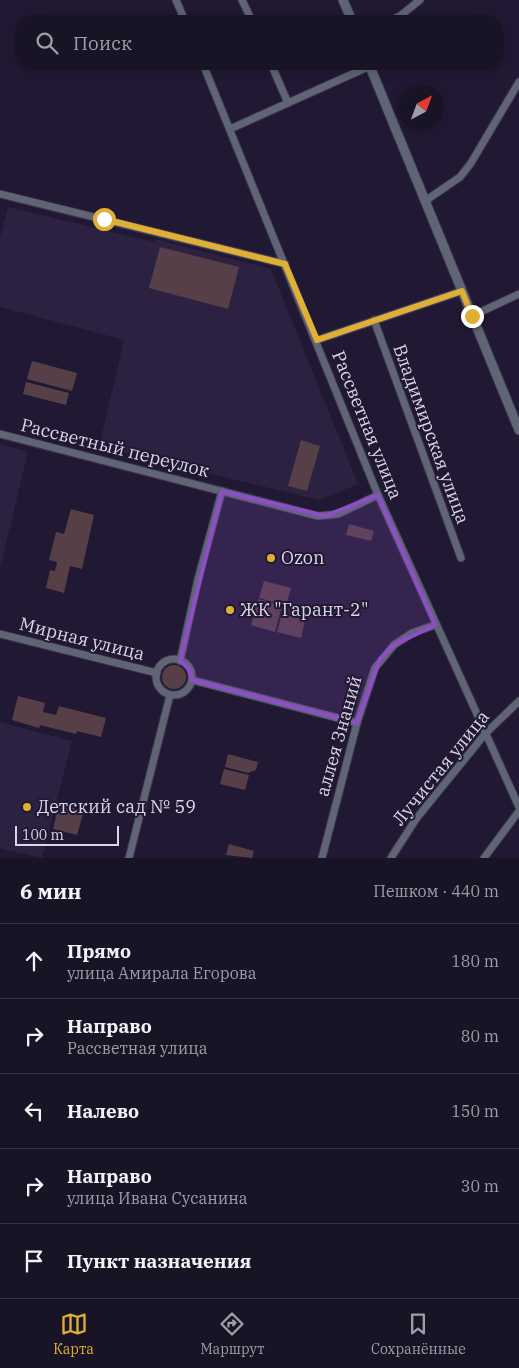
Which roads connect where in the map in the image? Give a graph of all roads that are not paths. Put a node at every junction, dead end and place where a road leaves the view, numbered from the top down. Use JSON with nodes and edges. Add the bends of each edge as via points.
{"nodes":[{"id":1,"x":176,"y":0,"type":"edge"},
{"id":2,"x":242,"y":0,"type":"edge"},
{"id":3,"x":343,"y":0,"type":"edge"},
{"id":4,"x":420,"y":0,"type":"edge"},
{"id":5,"x":182,"y":15,"type":"edge"},
{"id":6,"x":249,"y":15,"type":"edge"},
{"id":7,"x":349,"y":15,"type":"edge"},
{"id":8,"x":401,"y":15,"type":"edge"},
{"id":9,"x":205,"y":70,"type":"edge"},
{"id":10,"x":274,"y":70,"type":"edge"},
{"id":11,"x":359,"y":70,"type":"edge"},
{"id":12,"x":372,"y":70,"type":"edge"},
{"id":13,"x":519,"y":82,"type":"edge"},
{"id":14,"x":288,"y":103,"type":"junction"},
{"id":15,"x":230,"y":129,"type":"junction"},
{"id":16,"x":0,"y":194,"type":"edge"},
{"id":17,"x":425,"y":200,"type":"junction"},
{"id":18,"x":285,"y":264,"type":"junction"},
{"id":19,"x":462,"y":291,"type":"junction"},
{"id":20,"x":519,"y":294,"type":"edge"},
{"id":21,"x":472,"y":316,"type":"junction"},
{"id":22,"x":374,"y":320,"type":"junction"},
{"id":23,"x":317,"y":340,"type":"junction"},
{"id":24,"x":515,"y":409,"type":"edge"},
{"id":25,"x":519,"y":430,"type":"edge"},
{"id":26,"x":0,"y":434,"type":"edge"},
{"id":27,"x":222,"y":491,"type":"junction"},
{"id":28,"x":378,"y":495,"type":"junction"},
{"id":29,"x":461,"y":558,"type":"dead end"},
{"id":30,"x":436,"y":625,"type":"junction"},
{"id":31,"x":0,"y":634,"type":"edge"},
{"id":32,"x":180,"y":661,"type":"junction"},
{"id":33,"x":157,"y":673,"type":"junction"},
{"id":34,"x":192,"y":680,"type":"junction"},
{"id":35,"x":170,"y":695,"type":"junction"},
{"id":36,"x":519,"y":701,"type":"edge"},
{"id":37,"x":357,"y":723,"type":"junction"},
{"id":38,"x":485,"y":734,"type":"junction"},
{"id":39,"x":519,"y":809,"type":"edge"},
{"id":40,"x":129,"y":858,"type":"edge"},
{"id":41,"x":322,"y":858,"type":"edge"},
{"id":42,"x":391,"y":858,"type":"edge"},
{"id":43,"x":484,"y":858,"type":"edge"}],
"edges":[{"from":1,"to":5,"type":"street"},
{"from":2,"to":6,"type":"street"},
{"from":3,"to":7,"type":"street"},
{"from":4,"to":8,"type":"street"},
{"from":9,"to":15,"type":"street","name":"Рассветная улица"},
{"from":10,"to":14,"type":"street"},
{"from":11,"to":14,"type":"street"},
{"from":12,"to":17,"type":"street"},
{"from":13,"to":17,"type":"street","via":[[460,177]]},
{"from":14,"to":15,"type":"street"},
{"from":15,"to":18,"type":"street","name":"Рассветная улица"},
{"from":16,"to":18,"type":"street"},
{"from":17,"to":19,"type":"street"},
{"from":18,"to":23,"type":"street","name":"Рассветная улица"},
{"from":19,"to":21,"type":"street"},
{"from":19,"to":22,"type":"street"},
{"from":20,"to":21,"type":"street"},
{"from":21,"to":24,"type":"street"},
{"from":22,"to":23,"type":"street"},
{"from":22,"to":29,"type":"street","name":"Владимирская улица"},
{"from":23,"to":28,"type":"street","name":"Рассветная улица"},
{"from":24,"to":25,"type":"street"},
{"from":26,"to":27,"type":"street","name":"Рассветный переулок"},
{"from":27,"to":28,"type":"street","name":"Рассветный переулок","via":[[325,516],[338,514]]},
{"from":27,"to":32,"type":"street"},
{"from":28,"to":30,"type":"street","name":"Рассветная улица"},
{"from":30,"to":37,"type":"street","name":"аллея Знаний","via":[[412,633],[380,659],[369,681]]},
{"from":30,"to":38,"type":"street","name":"Рассветная улица"},
{"from":31,"to":33,"type":"street","name":"Мирная улица"},
{"from":32,"to":33,"type":"street","via":[[165,662]]},
{"from":32,"to":34,"type":"street","via":[[189,668]]},
{"from":33,"to":35,"type":"street","via":[[159,686]]},
{"from":34,"to":35,"type":"street","via":[[185,692]]},
{"from":34,"to":37,"type":"street"},
{"from":35,"to":40,"type":"street"},
{"from":36,"to":38,"type":"street","name":"Лучистая улица"},
{"from":37,"to":41,"type":"street","name":"аллея Знаний"},
{"from":38,"to":39,"type":"street"},
{"from":38,"to":42,"type":"street","name":"Лучистая улица","via":[[416,819]]},
{"from":39,"to":43,"type":"street"}]}
